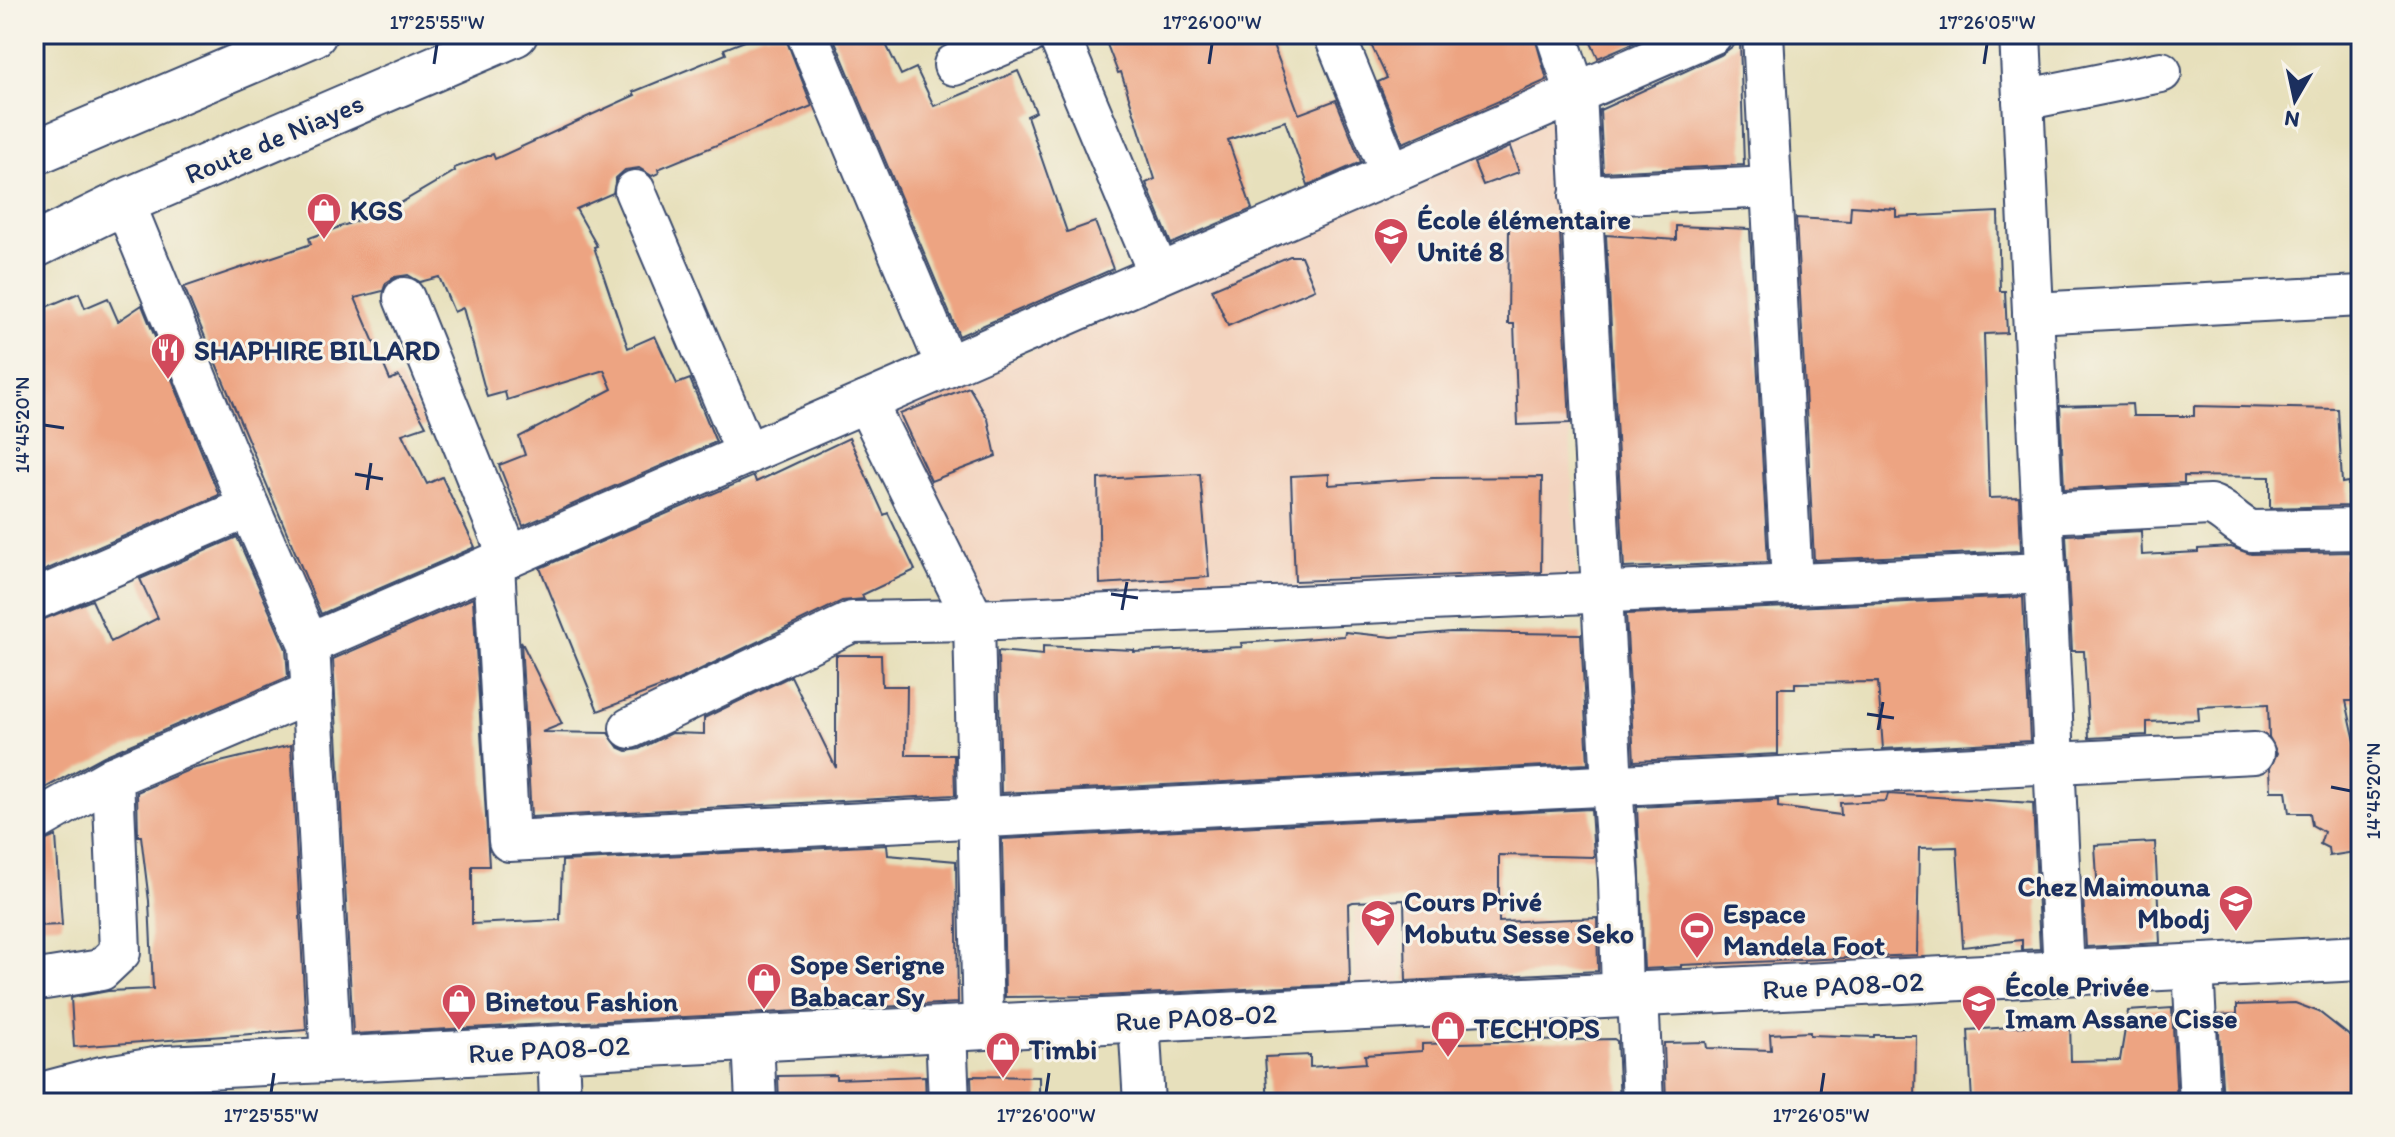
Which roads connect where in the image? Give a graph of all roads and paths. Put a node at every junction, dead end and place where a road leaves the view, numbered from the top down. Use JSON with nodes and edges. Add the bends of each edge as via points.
{"nodes":[{"id":1,"x":314,"y":34,"type":"edge"},
{"id":2,"x":515,"y":34,"type":"edge"},
{"id":3,"x":807,"y":34,"type":"edge"},
{"id":4,"x":1028,"y":34,"type":"edge"},
{"id":5,"x":1058,"y":34,"type":"edge"},
{"id":6,"x":1334,"y":34,"type":"edge"},
{"id":7,"x":1556,"y":34,"type":"edge"},
{"id":8,"x":1712,"y":34,"type":"edge"},
{"id":9,"x":1763,"y":34,"type":"edge"},
{"id":10,"x":2020,"y":34,"type":"edge"},
{"id":11,"x":954,"y":65,"type":"dead end"},
{"id":12,"x":2161,"y":72,"type":"dead end"},
{"id":13,"x":1576,"y":93,"type":"junction"},
{"id":14,"x":2023,"y":100,"type":"junction"},
{"id":15,"x":34,"y":153,"type":"edge"},
{"id":16,"x":1391,"y":174,"type":"junction"},
{"id":17,"x":1771,"y":187,"type":"junction"},
{"id":18,"x":635,"y":191,"type":"dead end"},
{"id":19,"x":1580,"y":196,"type":"junction"},
{"id":20,"x":124,"y":202,"type":"junction"},
{"id":21,"x":34,"y":246,"type":"edge"},
{"id":22,"x":1159,"y":274,"type":"junction"},
{"id":23,"x":2361,"y":296,"type":"edge"},
{"id":24,"x":404,"y":298,"type":"dead end"},
{"id":25,"x":2033,"y":313,"type":"junction"},
{"id":26,"x":947,"y":367,"type":"junction"},
{"id":27,"x":866,"y":402,"type":"junction"},
{"id":28,"x":747,"y":454,"type":"junction"},
{"id":29,"x":249,"y":507,"type":"junction"},
{"id":30,"x":2043,"y":513,"type":"junction"},
{"id":31,"x":2361,"y":529,"type":"edge"},
{"id":32,"x":502,"y":561,"type":"junction"},
{"id":33,"x":2046,"y":573,"type":"junction"},
{"id":34,"x":1792,"y":583,"type":"junction"},
{"id":35,"x":1601,"y":591,"type":"junction"},
{"id":36,"x":34,"y":600,"type":"edge"},
{"id":37,"x":974,"y":620,"type":"junction"},
{"id":38,"x":309,"y":644,"type":"junction"},
{"id":39,"x":312,"y":692,"type":"junction"},
{"id":40,"x":630,"y":728,"type":"dead end"},
{"id":41,"x":2254,"y":753,"type":"dead end"},
{"id":42,"x":2055,"y":763,"type":"junction"},
{"id":43,"x":113,"y":777,"type":"junction"},
{"id":44,"x":1612,"y":785,"type":"junction"},
{"id":45,"x":978,"y":818,"type":"junction"},
{"id":46,"x":34,"y":822,"type":"edge"},
{"id":47,"x":2361,"y":958,"type":"edge"},
{"id":48,"x":2193,"y":967,"type":"junction"},
{"id":49,"x":2064,"y":973,"type":"junction"},
{"id":50,"x":34,"y":979,"type":"edge"},
{"id":51,"x":1630,"y":995,"type":"junction"},
{"id":52,"x":1139,"y":1020,"type":"junction"},
{"id":53,"x":964,"y":1028,"type":"junction"},
{"id":54,"x":753,"y":1039,"type":"junction"},
{"id":55,"x":558,"y":1048,"type":"junction"},
{"id":56,"x":331,"y":1060,"type":"junction"},
{"id":57,"x":168,"y":1086,"type":"edge"},
{"id":58,"x":34,"y":1097,"type":"edge"},
{"id":59,"x":560,"y":1103,"type":"edge"},
{"id":60,"x":756,"y":1103,"type":"edge"},
{"id":61,"x":949,"y":1103,"type":"edge"},
{"id":62,"x":1144,"y":1103,"type":"edge"},
{"id":63,"x":1643,"y":1103,"type":"edge"},
{"id":64,"x":2200,"y":1103,"type":"edge"}],
"edges":[{"from":1,"to":15,"type":"street"},
{"from":2,"to":20,"type":"street","name":"Route de Niayes"},
{"from":3,"to":26,"type":"street"},
{"from":4,"to":11,"type":"street"},
{"from":5,"to":22,"type":"street"},
{"from":6,"to":16,"type":"street"},
{"from":7,"to":13,"type":"street"},
{"from":8,"to":13,"type":"street"},
{"from":9,"to":17,"type":"street"},
{"from":10,"to":14,"type":"street"},
{"from":12,"to":14,"type":"street"},
{"from":13,"to":16,"type":"street"},
{"from":13,"to":19,"type":"street"},
{"from":14,"to":25,"type":"street"},
{"from":16,"to":22,"type":"street"},
{"from":17,"to":19,"type":"street"},
{"from":17,"to":34,"type":"street"},
{"from":18,"to":28,"type":"street"},
{"from":19,"to":35,"type":"street"},
{"from":20,"to":21,"type":"street","name":"Route de Niayes"},
{"from":20,"to":29,"type":"street"},
{"from":22,"to":26,"type":"street"},
{"from":23,"to":25,"type":"street"},
{"from":24,"to":32,"type":"street"},
{"from":25,"to":30,"type":"street"},
{"from":26,"to":27,"type":"street"},
{"from":27,"to":28,"type":"street"},
{"from":27,"to":37,"type":"street"},
{"from":28,"to":32,"type":"street"},
{"from":29,"to":36,"type":"street"},
{"from":29,"to":38,"type":"street"},
{"from":30,"to":31,"type":"street","via":[[2210,505],[2251,531]]},
{"from":30,"to":33,"type":"street"},
{"from":32,"to":38,"type":"street"},
{"from":32,"to":45,"type":"street","via":[[509,841]]},
{"from":33,"to":34,"type":"street"},
{"from":33,"to":42,"type":"street"},
{"from":34,"to":35,"type":"street"},
{"from":35,"to":37,"type":"street"},
{"from":35,"to":44,"type":"street"},
{"from":37,"to":40,"type":"street","via":[[852,622]]},
{"from":37,"to":45,"type":"street"},
{"from":38,"to":39,"type":"street"},
{"from":39,"to":43,"type":"street"},
{"from":39,"to":56,"type":"street"},
{"from":41,"to":42,"type":"street"},
{"from":42,"to":44,"type":"street"},
{"from":42,"to":49,"type":"street"},
{"from":43,"to":46,"type":"street"},
{"from":43,"to":50,"type":"street","via":[[120,952],[101,970]]},
{"from":44,"to":45,"type":"street"},
{"from":44,"to":51,"type":"street"},
{"from":45,"to":53,"type":"street"},
{"from":47,"to":48,"type":"street","name":"Rue PA08-02"},
{"from":48,"to":49,"type":"street","name":"Rue PA08-02"},
{"from":48,"to":64,"type":"street"},
{"from":49,"to":51,"type":"street","name":"Rue PA08-02"},
{"from":51,"to":52,"type":"street","name":"Rue PA08-02"},
{"from":51,"to":63,"type":"street"},
{"from":52,"to":53,"type":"street","name":"Rue PA08-02"},
{"from":52,"to":62,"type":"street"},
{"from":53,"to":54,"type":"street","name":"Rue PA08-02"},
{"from":53,"to":61,"type":"street"},
{"from":54,"to":55,"type":"street","name":"Rue PA08-02"},
{"from":54,"to":60,"type":"street"},
{"from":55,"to":56,"type":"street","name":"Rue PA08-02"},
{"from":55,"to":59,"type":"street"},
{"from":56,"to":57,"type":"street","name":"Rue PA08-02"},
{"from":57,"to":58,"type":"street","name":"Rue PA08-02","via":[[102,1079]]}]}
